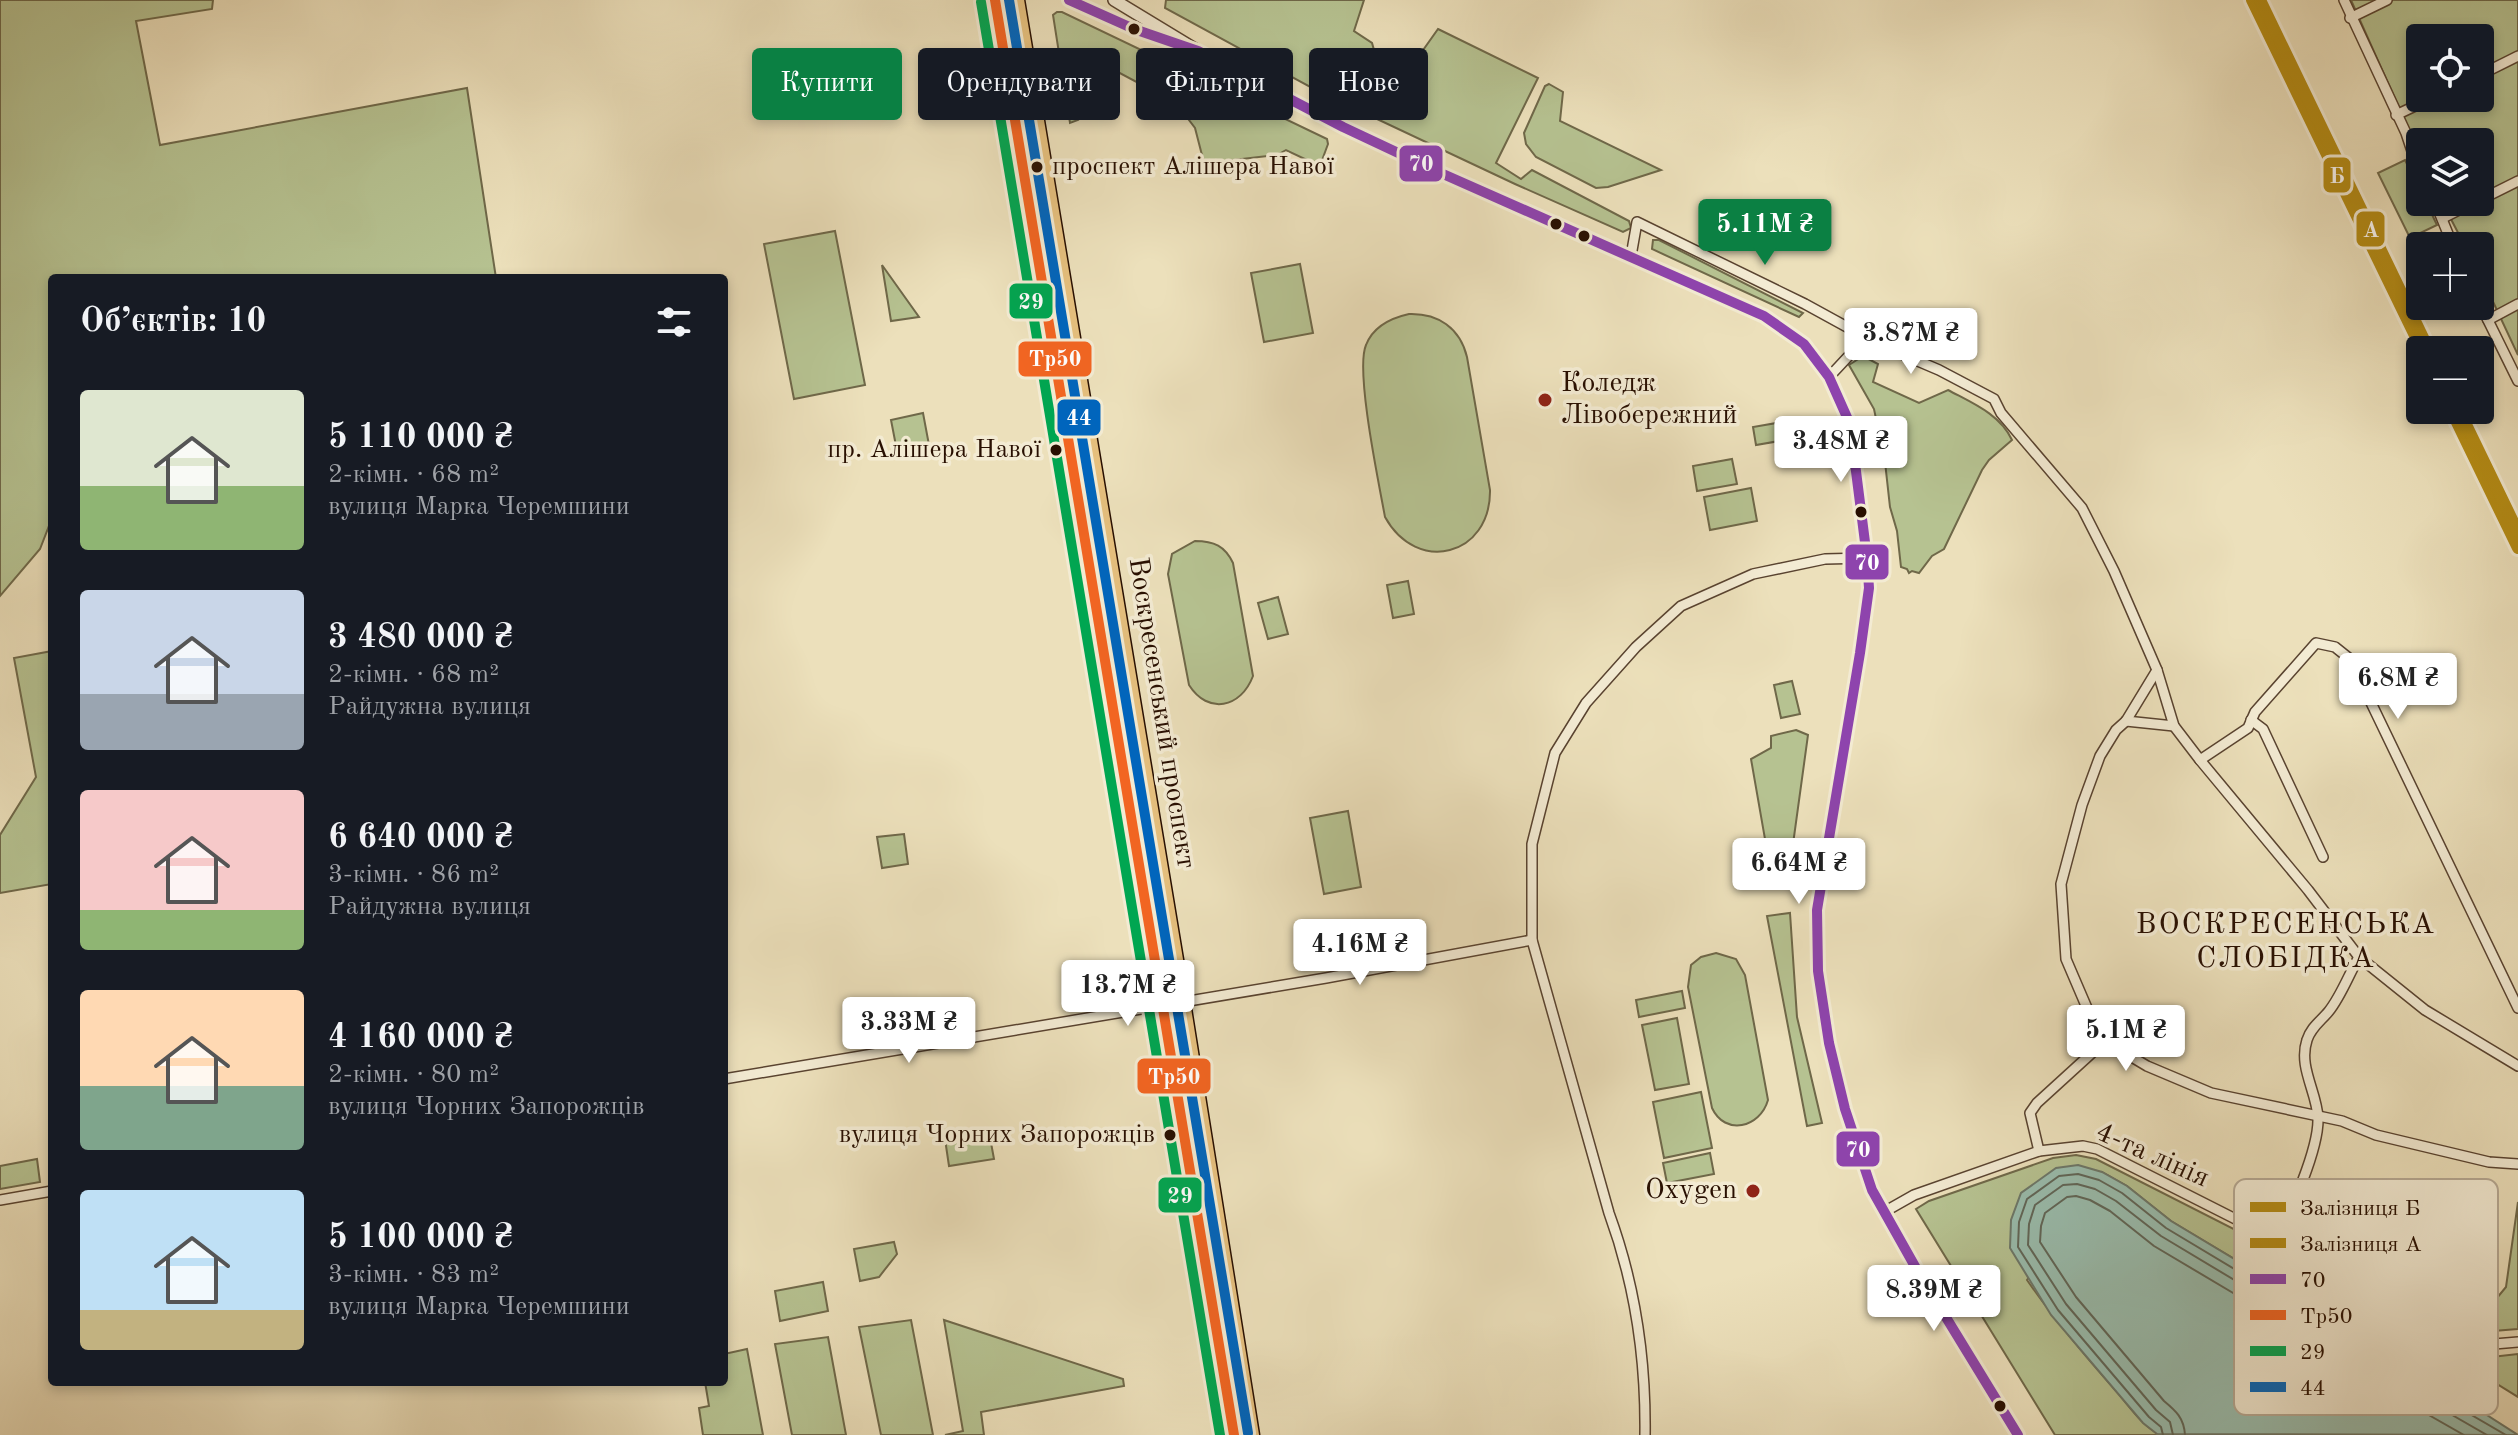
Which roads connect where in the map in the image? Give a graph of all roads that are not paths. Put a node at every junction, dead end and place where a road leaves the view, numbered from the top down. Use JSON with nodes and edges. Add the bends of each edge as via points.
{"nodes":[{"id":1,"x":995,"y":0,"type":"edge"},
{"id":2,"x":1017,"y":0,"type":"edge"},
{"id":3,"x":1069,"y":0,"type":"edge"},
{"id":4,"x":1114,"y":0,"type":"edge"},
{"id":5,"x":2344,"y":0,"type":"edge"},
{"id":6,"x":2387,"y":0,"type":"edge"},
{"id":7,"x":2350,"y":18,"type":"junction"},
{"id":8,"x":1189,"y":48,"type":"edge"},
{"id":9,"x":1193,"y":48,"type":"edge"},
{"id":10,"x":2518,"y":56,"type":"edge"},
{"id":11,"x":2494,"y":68,"type":"edge"},
{"id":12,"x":1293,"y":99,"type":"edge"},
{"id":13,"x":2406,"y":110,"type":"edge"},
{"id":14,"x":2396,"y":115,"type":"junction"},
{"id":15,"x":2406,"y":140,"type":"edge"},
{"id":16,"x":2518,"y":181,"type":"edge"},
{"id":17,"x":2494,"y":193,"type":"edge"},
{"id":18,"x":2447,"y":216,"type":"edge"},
{"id":19,"x":2443,"y":218,"type":"joint"},
{"id":20,"x":2448,"y":232,"type":"edge"},
{"id":21,"x":1631,"y":256,"type":"junction"},
{"id":22,"x":2518,"y":304,"type":"edge"},
{"id":23,"x":2494,"y":317,"type":"edge"},
{"id":24,"x":2488,"y":320,"type":"edge"},
{"id":25,"x":1878,"y":344,"type":"junction"},
{"id":26,"x":1829,"y":377,"type":"junction"},
{"id":27,"x":2518,"y":381,"type":"edge"},
{"id":28,"x":1867,"y":558,"type":"junction"},
{"id":29,"x":2157,"y":670,"type":"junction"},
{"id":30,"x":2251,"y":720,"type":"junction"},
{"id":31,"x":2126,"y":721,"type":"junction"},
{"id":32,"x":2174,"y":726,"type":"junction"},
{"id":33,"x":2200,"y":760,"type":"junction"},
{"id":34,"x":2323,"y":857,"type":"dead end"},
{"id":35,"x":1532,"y":940,"type":"junction"},
{"id":36,"x":2359,"y":957,"type":"junction"},
{"id":37,"x":1183,"y":1001,"type":"junction"},
{"id":38,"x":1162,"y":1005,"type":"junction"},
{"id":39,"x":2518,"y":1008,"type":"edge"},
{"id":40,"x":2105,"y":1041,"type":"junction"},
{"id":41,"x":2518,"y":1066,"type":"edge"},
{"id":42,"x":728,"y":1078,"type":"edge"},
{"id":43,"x":2318,"y":1116,"type":"junction"},
{"id":44,"x":2039,"y":1151,"type":"junction"},
{"id":45,"x":2518,"y":1164,"type":"edge"},
{"id":46,"x":2301,"y":1179,"type":"edge"},
{"id":47,"x":48,"y":1192,"type":"edge"},
{"id":48,"x":0,"y":1200,"type":"edge"},
{"id":49,"x":1884,"y":1212,"type":"junction"},
{"id":50,"x":2234,"y":1218,"type":"edge"},
{"id":51,"x":2518,"y":1342,"type":"edge"},
{"id":52,"x":2498,"y":1344,"type":"edge"},
{"id":53,"x":1234,"y":1435,"type":"edge"},
{"id":54,"x":1252,"y":1435,"type":"edge"},
{"id":55,"x":1645,"y":1435,"type":"edge"},
{"id":56,"x":2018,"y":1435,"type":"edge"}],
"edges":[{"from":1,"to":38,"type":"main road","name":"Воскресенський проспект"},
{"from":2,"to":37,"type":"main road","name":"Воскресенський проспект"},
{"from":3,"to":8,"type":"street"},
{"from":4,"to":9,"type":"street"},
{"from":5,"to":7,"type":"street"},
{"from":6,"to":7,"type":"street"},
{"from":7,"to":14,"type":"street"},
{"from":10,"to":11,"type":"street"},
{"from":12,"to":21,"type":"street","via":[[1425,165]]},
{"from":13,"to":14,"type":"street"},
{"from":14,"to":15,"type":"street"},
{"from":16,"to":17,"type":"street"},
{"from":18,"to":19,"type":"street"},
{"from":19,"to":20,"type":"street"},
{"from":21,"to":25,"type":"street","via":[[1637,222]]},
{"from":21,"to":26,"type":"street","via":[[1764,316],[1804,344]]},
{"from":22,"to":23,"type":"street"},
{"from":24,"to":27,"type":"street"},
{"from":25,"to":26,"type":"street","via":[[1858,346]]},
{"from":25,"to":29,"type":"street","via":[[1994,399],[2082,508]]},
{"from":26,"to":28,"type":"street","via":[[1850,424]]},
{"from":28,"to":35,"type":"street","via":[[1825,559],[1753,574],[1681,606],[1616,668],[1555,753],[1532,844]]},
{"from":28,"to":49,"type":"street","via":[[1869,588],[1860,653],[1817,910],[1818,971],[1845,1109]]},
{"from":29,"to":31,"type":"street"},
{"from":29,"to":32,"type":"street"},
{"from":30,"to":33,"type":"street","via":[[2248,728]]},
{"from":30,"to":34,"type":"street","via":[[2263,729]]},
{"from":30,"to":39,"type":"street","via":[[2316,643],[2335,647],[2350,659]]},
{"from":31,"to":32,"type":"street"},
{"from":31,"to":40,"type":"street","via":[[2100,756],[2061,884],[2066,959]]},
{"from":32,"to":33,"type":"street"},
{"from":33,"to":36,"type":"street"},
{"from":35,"to":37,"type":"street"},
{"from":35,"to":55,"type":"street","via":[[1621,1247],[1642,1345]]},
{"from":36,"to":41,"type":"street","via":[[2425,1010]]},
{"from":36,"to":43,"type":"street","via":[[2307,1041],[2306,1073]]},
{"from":37,"to":38,"type":"street"},
{"from":37,"to":54,"type":"main road","name":"Воскресенський проспект"},
{"from":38,"to":42,"type":"street"},
{"from":38,"to":53,"type":"main road","name":"Воскресенський проспект"},
{"from":40,"to":43,"type":"street","via":[[2211,1093]]},
{"from":40,"to":44,"type":"street","via":[[2030,1113]]},
{"from":43,"to":45,"type":"street","via":[[2376,1135]]},
{"from":43,"to":46,"type":"street"},
{"from":44,"to":49,"type":"street","name":"4-та лінія","via":[[1914,1195]]},
{"from":44,"to":50,"type":"street","name":"4-та лінія","via":[[2097,1149]]},
{"from":47,"to":48,"type":"street"},
{"from":49,"to":56,"type":"street"},
{"from":51,"to":52,"type":"street","name":"4-та лінія"}]}
